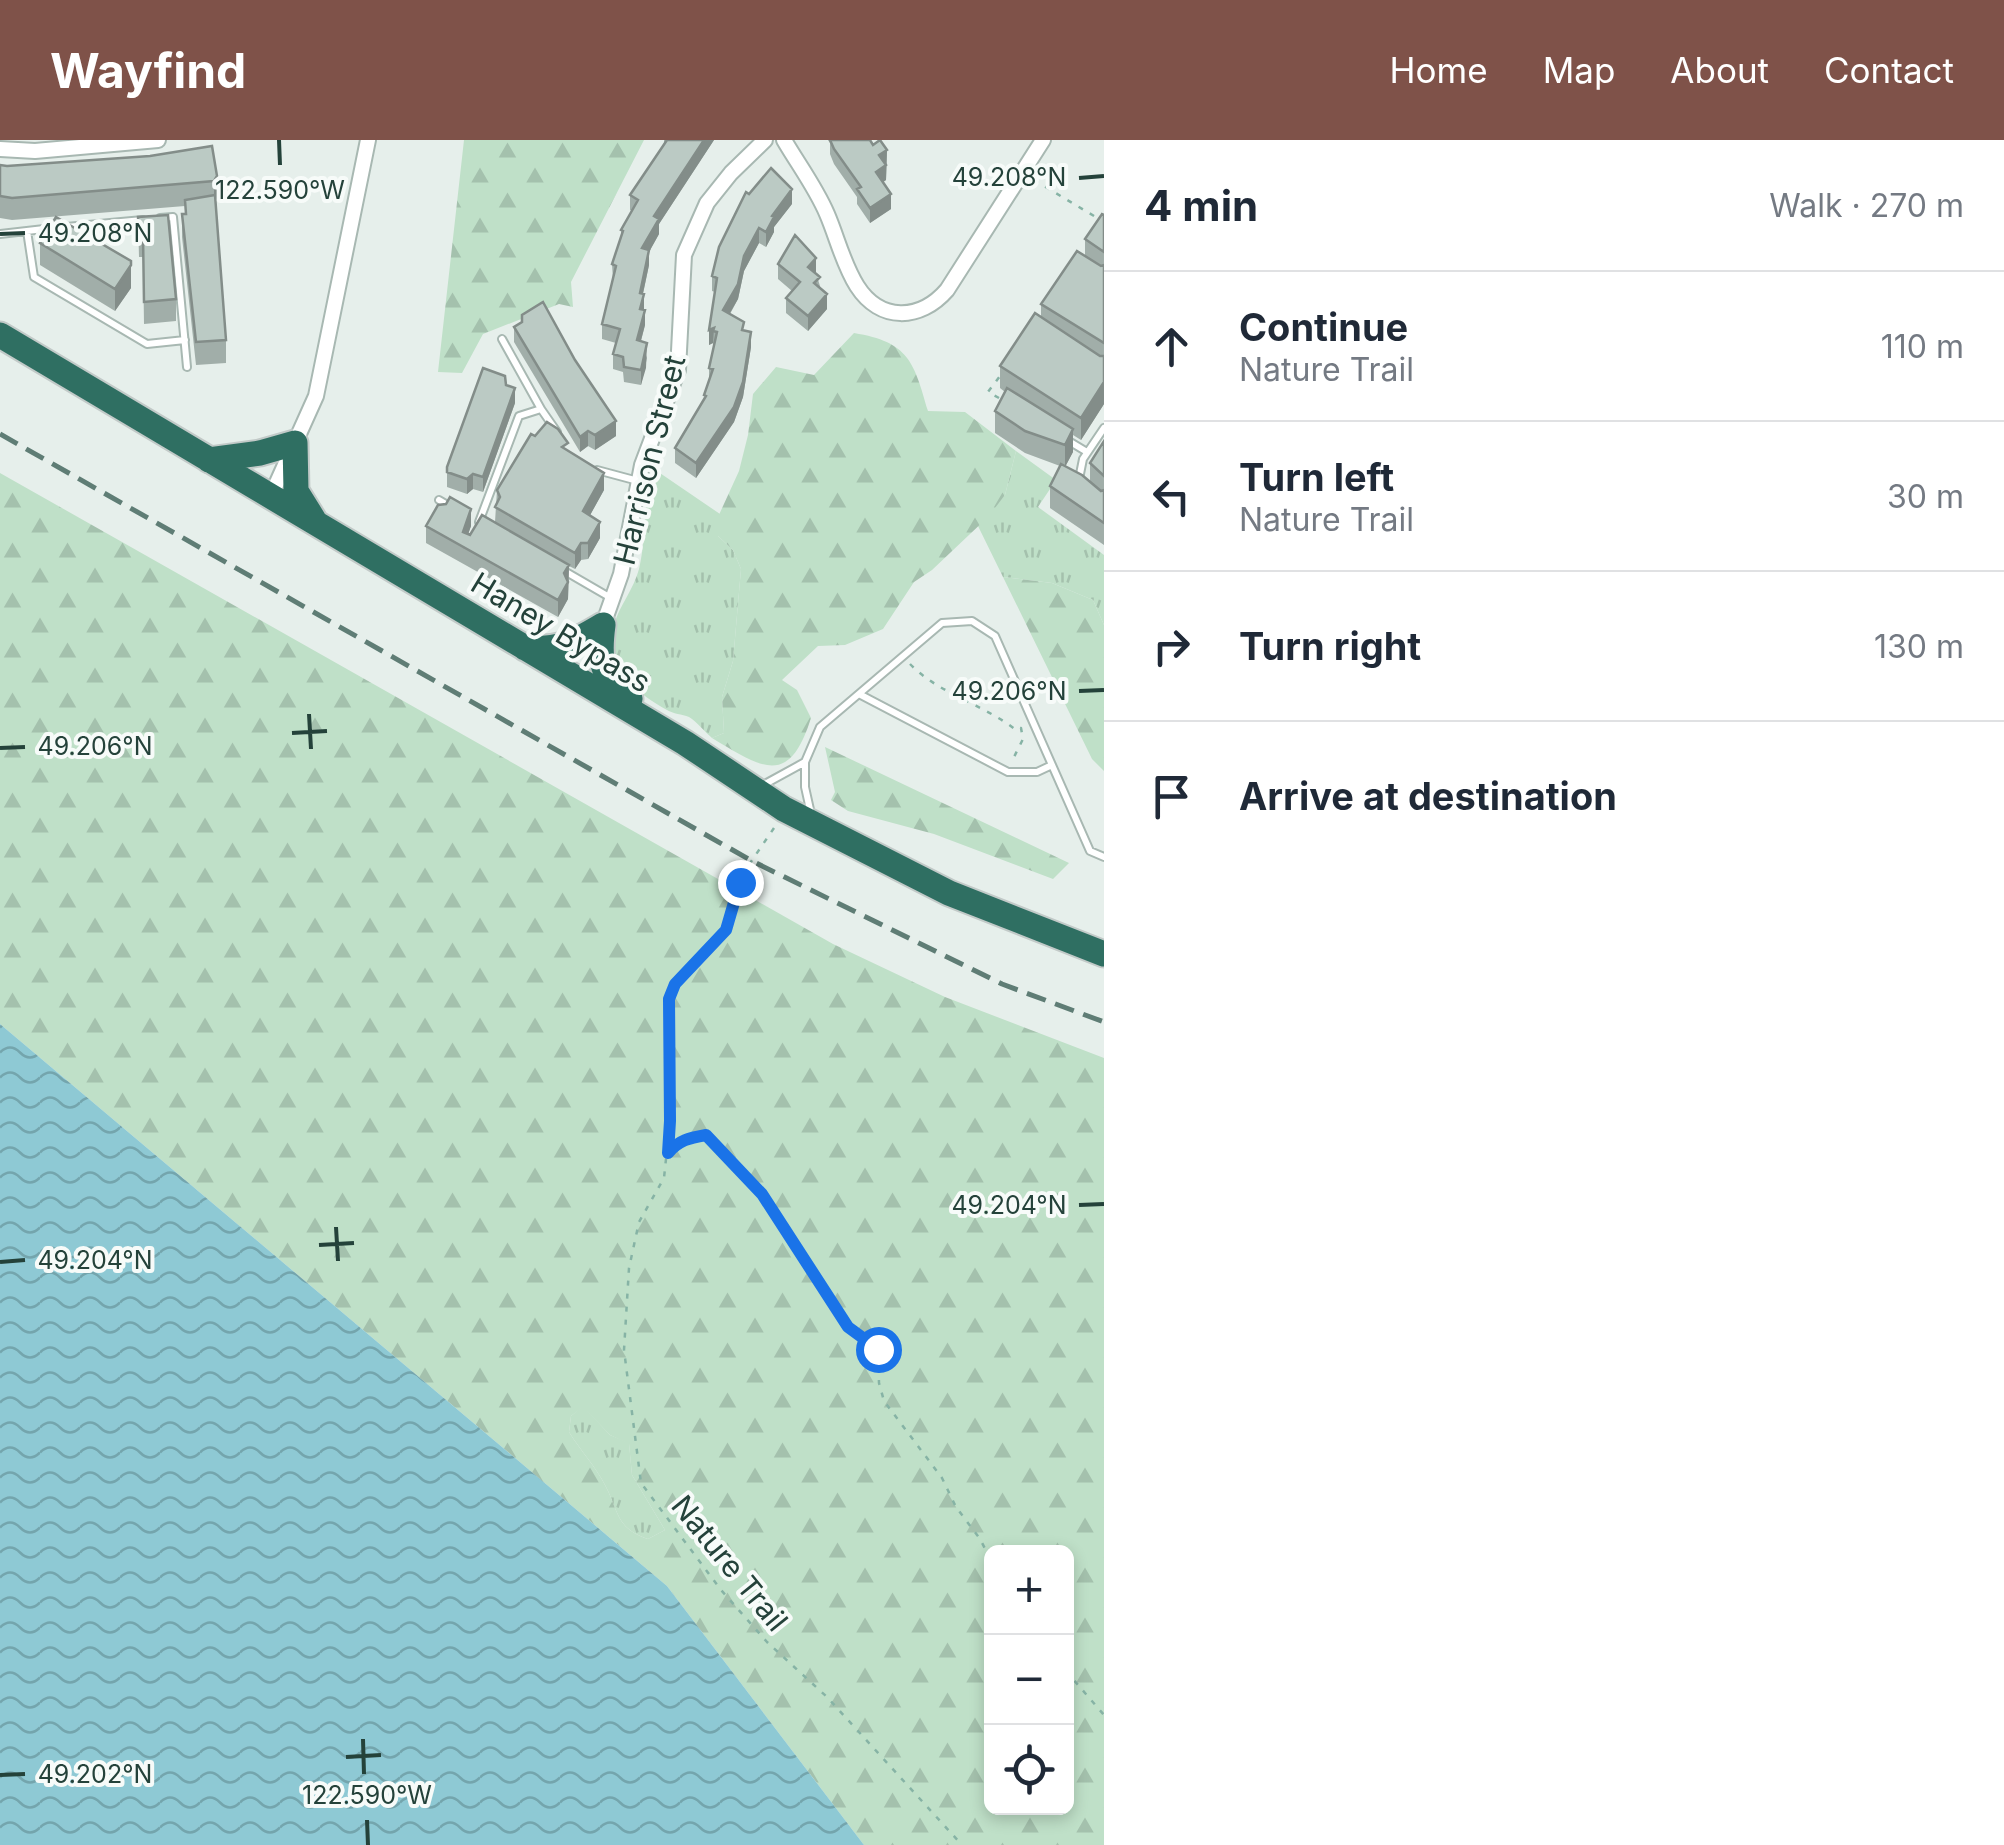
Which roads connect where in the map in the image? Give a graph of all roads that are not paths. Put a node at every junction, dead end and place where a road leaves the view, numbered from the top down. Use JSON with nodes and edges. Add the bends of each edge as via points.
{"nodes":[{"id":1,"x":158,"y":140,"type":"edge"},
{"id":2,"x":368,"y":140,"type":"edge"},
{"id":3,"x":766,"y":140,"type":"edge"},
{"id":4,"x":784,"y":140,"type":"edge"},
{"id":5,"x":1043,"y":140,"type":"edge"},
{"id":6,"x":0,"y":149,"type":"edge"},
{"id":7,"x":189,"y":214,"type":"edge"},
{"id":8,"x":173,"y":217,"type":"junction"},
{"id":9,"x":27,"y":231,"type":"junction"},
{"id":10,"x":0,"y":234,"type":"edge"},
{"id":11,"x":0,"y":335,"type":"edge"},
{"id":12,"x":502,"y":339,"type":"dead end"},
{"id":13,"x":184,"y":340,"type":"junction"},
{"id":14,"x":186,"y":367,"type":"dead end"},
{"id":15,"x":541,"y":409,"type":"junction"},
{"id":16,"x":1104,"y":428,"type":"edge"},
{"id":17,"x":1058,"y":434,"type":"edge"},
{"id":18,"x":560,"y":436,"type":"edge"},
{"id":19,"x":295,"y":443,"type":"junction"},
{"id":20,"x":1087,"y":452,"type":"junction"},
{"id":21,"x":210,"y":460,"type":"junction"},
{"id":22,"x":580,"y":464,"type":"edge"},
{"id":23,"x":639,"y":482,"type":"junction"},
{"id":24,"x":1080,"y":486,"type":"edge"},
{"id":25,"x":271,"y":496,"type":"junction"},
{"id":26,"x":439,"y":500,"type":"edge"},
{"id":27,"x":478,"y":522,"type":"junction"},
{"id":28,"x":316,"y":523,"type":"junction"},
{"id":29,"x":494,"y":531,"type":"edge"},
{"id":30,"x":557,"y":567,"type":"edge"},
{"id":31,"x":612,"y":598,"type":"junction"},
{"id":32,"x":603,"y":625,"type":"junction"},
{"id":33,"x":525,"y":648,"type":"junction"},
{"id":34,"x":859,"y":694,"type":"junction"},
{"id":35,"x":684,"y":743,"type":"junction"},
{"id":36,"x":806,"y":762,"type":"junction"},
{"id":37,"x":1052,"y":766,"type":"junction"},
{"id":38,"x":756,"y":790,"type":"junction"},
{"id":39,"x":814,"y":824,"type":"junction"},
{"id":40,"x":1104,"y":858,"type":"edge"},
{"id":41,"x":1104,"y":954,"type":"edge"}],
"edges":[{"from":1,"to":6,"type":"street"},
{"from":2,"to":19,"type":"street","via":[[316,396]]},
{"from":3,"to":23,"type":"street","name":"Harrison Street","via":[[707,203],[684,255],[678,370]]},
{"from":4,"to":5,"type":"street","via":[[826,210],[857,286],[883,311],[899,315],[935,304],[947,290]]},
{"from":7,"to":8,"type":"lane"},
{"from":8,"to":9,"type":"lane"},
{"from":8,"to":13,"type":"lane"},
{"from":9,"to":10,"type":"lane"},
{"from":9,"to":13,"type":"lane","via":[[34,276],[147,344]]},
{"from":11,"to":21,"type":"highway","name":"Haney Bypass"},
{"from":12,"to":15,"type":"lane"},
{"from":13,"to":14,"type":"lane"},
{"from":15,"to":18,"type":"lane"},
{"from":15,"to":27,"type":"lane","via":[[519,416]]},
{"from":16,"to":20,"type":"lane"},
{"from":17,"to":20,"type":"lane"},
{"from":19,"to":21,"type":"highway"},
{"from":19,"to":25,"type":"street"},
{"from":19,"to":28,"type":"highway","via":[[296,491]]},
{"from":20,"to":24,"type":"lane"},
{"from":21,"to":25,"type":"highway","name":"Haney Bypass"},
{"from":22,"to":23,"type":"lane"},
{"from":23,"to":31,"type":"street","name":"Harrison Street"},
{"from":25,"to":28,"type":"highway","name":"Haney Bypass"},
{"from":26,"to":27,"type":"lane"},
{"from":27,"to":29,"type":"lane"},
{"from":28,"to":33,"type":"highway","name":"Haney Bypass"},
{"from":30,"to":31,"type":"lane"},
{"from":31,"to":32,"type":"street","name":"Harrison Street"},
{"from":32,"to":33,"type":"highway","via":[[562,647]]},
{"from":32,"to":35,"type":"highway","via":[[599,654],[609,682]]},
{"from":33,"to":35,"type":"highway","name":"Haney Bypass"},
{"from":34,"to":36,"type":"lane","via":[[820,727]]},
{"from":34,"to":37,"type":"lane","via":[[1007,772]]},
{"from":34,"to":37,"type":"lane","via":[[942,623],[972,621],[995,636]]},
{"from":35,"to":38,"type":"highway","name":"Haney Bypass"},
{"from":36,"to":38,"type":"lane"},
{"from":36,"to":39,"type":"lane"},
{"from":37,"to":40,"type":"lane","via":[[1090,851]]},
{"from":38,"to":39,"type":"highway","name":"Haney Bypass"},
{"from":39,"to":41,"type":"highway","name":"Haney Bypass","via":[[949,893]]}]}
